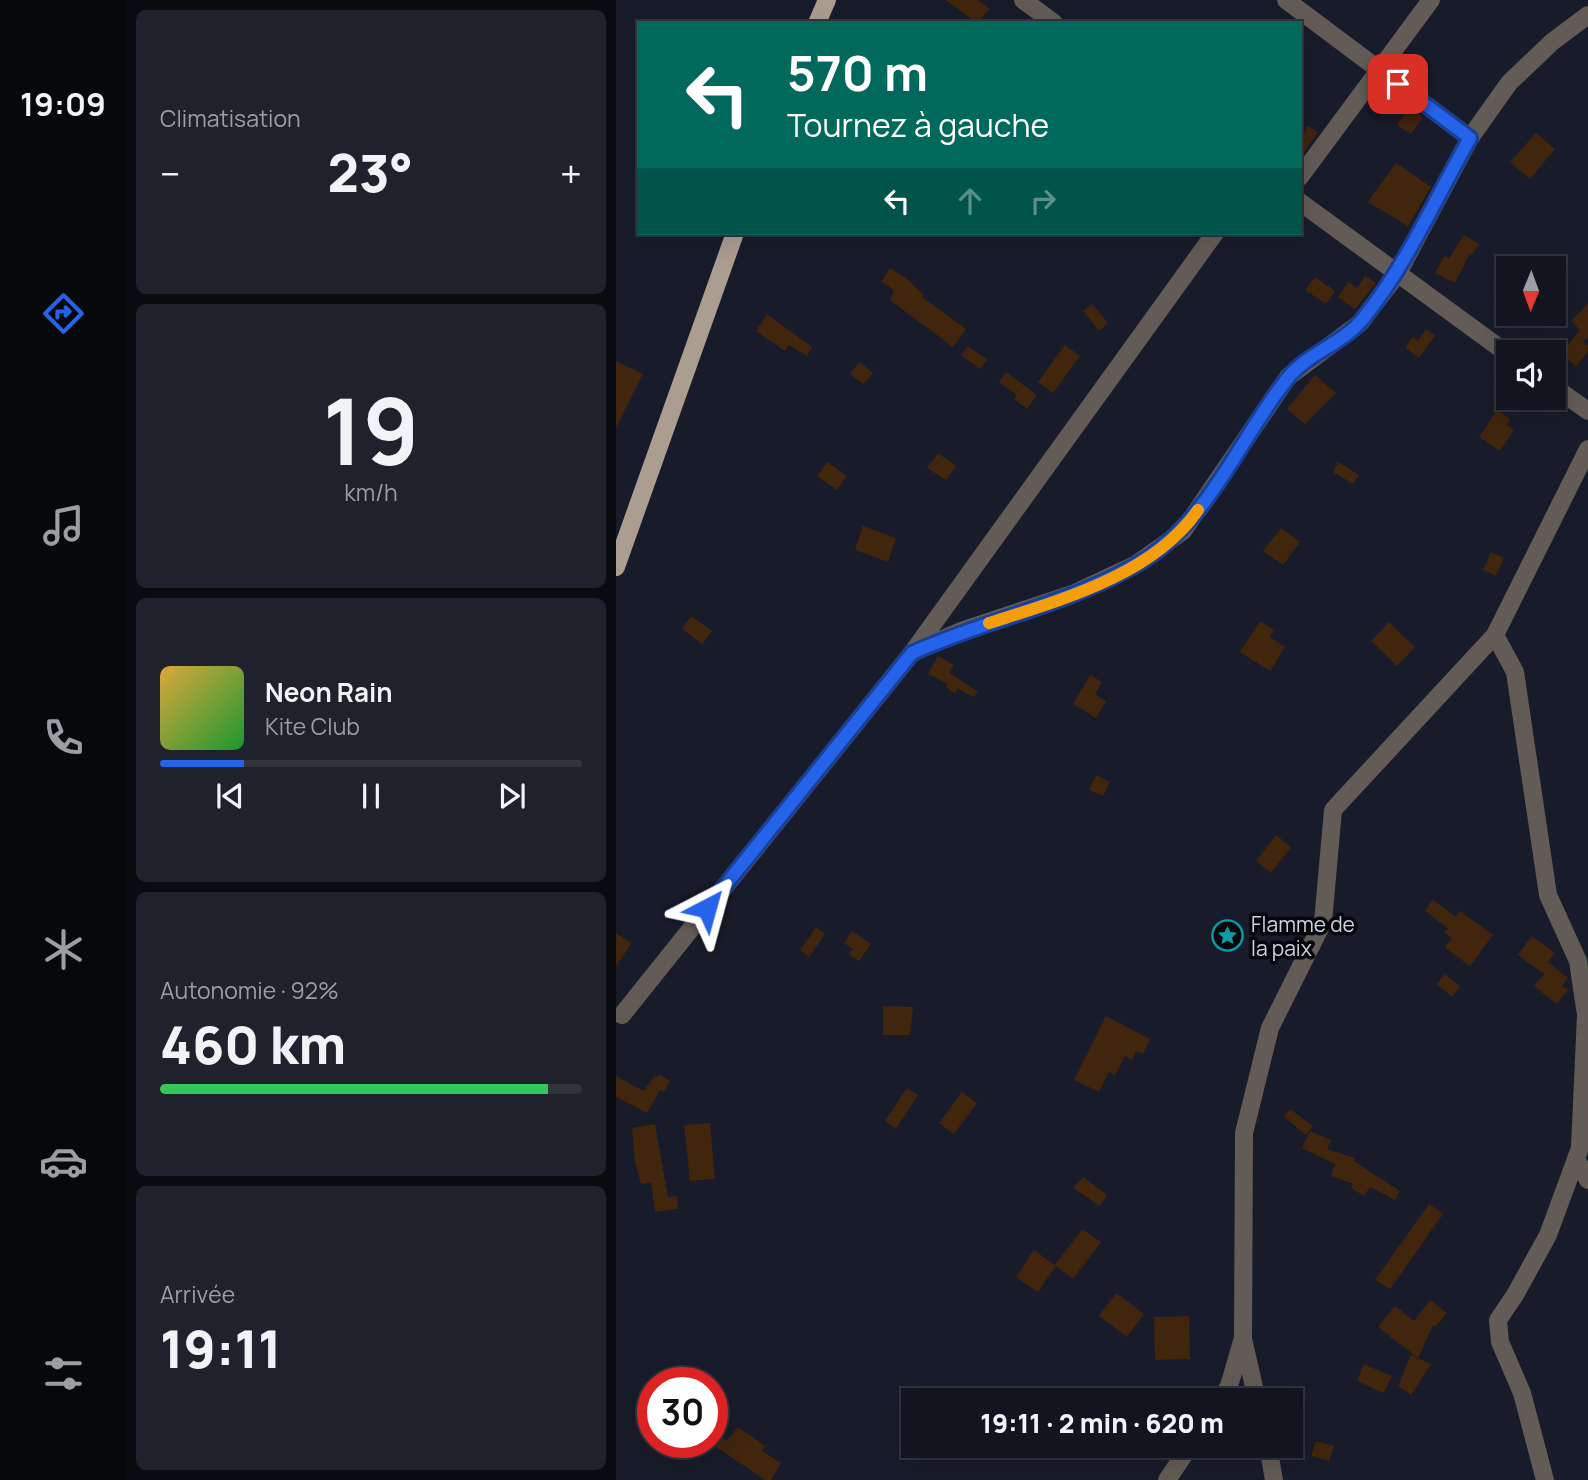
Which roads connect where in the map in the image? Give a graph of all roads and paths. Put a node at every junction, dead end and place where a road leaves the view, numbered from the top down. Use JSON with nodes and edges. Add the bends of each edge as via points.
{"nodes":[{"id":1,"x":827,"y":0,"type":"edge"},
{"id":2,"x":1023,"y":0,"type":"edge"},
{"id":3,"x":1286,"y":0,"type":"edge"},
{"id":4,"x":1431,"y":0,"type":"edge"},
{"id":5,"x":1588,"y":15,"type":"edge"},
{"id":6,"x":818,"y":21,"type":"edge"},
{"id":7,"x":1052,"y":21,"type":"edge"},
{"id":8,"x":1380,"y":70,"type":"junction"},
{"id":9,"x":1470,"y":138,"type":"junction"},
{"id":10,"x":1302,"y":174,"type":"edge"},
{"id":11,"x":1302,"y":203,"type":"edge"},
{"id":12,"x":734,"y":235,"type":"edge"},
{"id":13,"x":1214,"y":235,"type":"edge"},
{"id":14,"x":1398,"y":273,"type":"junction"},
{"id":15,"x":1496,"y":345,"type":"edge"},
{"id":16,"x":1566,"y":395,"type":"edge"},
{"id":17,"x":1588,"y":411,"type":"edge"},
{"id":18,"x":1588,"y":450,"type":"edge"},
{"id":19,"x":616,"y":567,"type":"edge"},
{"id":20,"x":1495,"y":635,"type":"junction"},
{"id":21,"x":912,"y":653,"type":"junction"},
{"id":22,"x":622,"y":1015,"type":"dead end"},
{"id":23,"x":1576,"y":1159,"type":"junction"},
{"id":24,"x":1588,"y":1180,"type":"edge"},
{"id":25,"x":1243,"y":1338,"type":"junction"},
{"id":26,"x":1228,"y":1388,"type":"edge"},
{"id":27,"x":1254,"y":1388,"type":"edge"},
{"id":28,"x":1181,"y":1458,"type":"edge"},
{"id":29,"x":1270,"y":1458,"type":"edge"},
{"id":30,"x":1167,"y":1480,"type":"edge"},
{"id":31,"x":1274,"y":1480,"type":"edge"},
{"id":32,"x":1545,"y":1480,"type":"edge"}],
"edges":[{"from":1,"to":6,"type":"main road"},
{"from":2,"to":7,"type":"street"},
{"from":3,"to":8,"type":"street"},
{"from":4,"to":8,"type":"street"},
{"from":5,"to":9,"type":"street","via":[[1509,83]]},
{"from":8,"to":9,"type":"street"},
{"from":8,"to":10,"type":"street"},
{"from":9,"to":14,"type":"street"},
{"from":11,"to":14,"type":"street"},
{"from":12,"to":19,"type":"main road"},
{"from":13,"to":21,"type":"street"},
{"from":14,"to":15,"type":"street"},
{"from":14,"to":21,"type":"street","via":[[1360,323],[1288,377],[1184,531],[1135,565],[1075,593],[961,631]]},
{"from":16,"to":17,"type":"street"},
{"from":18,"to":20,"type":"street"},
{"from":20,"to":23,"type":"street","via":[[1515,672],[1548,895],[1578,961],[1586,1015]]},
{"from":20,"to":25,"type":"street","via":[[1333,810],[1323,922],[1270,1028],[1244,1133]]},
{"from":21,"to":22,"type":"street"},
{"from":23,"to":24,"type":"street"},
{"from":23,"to":32,"type":"street","via":[[1548,1235],[1498,1320],[1500,1342],[1522,1393]]},
{"from":25,"to":26,"type":"street"},
{"from":25,"to":27,"type":"street"},
{"from":28,"to":30,"type":"street"},
{"from":29,"to":31,"type":"street"}]}
